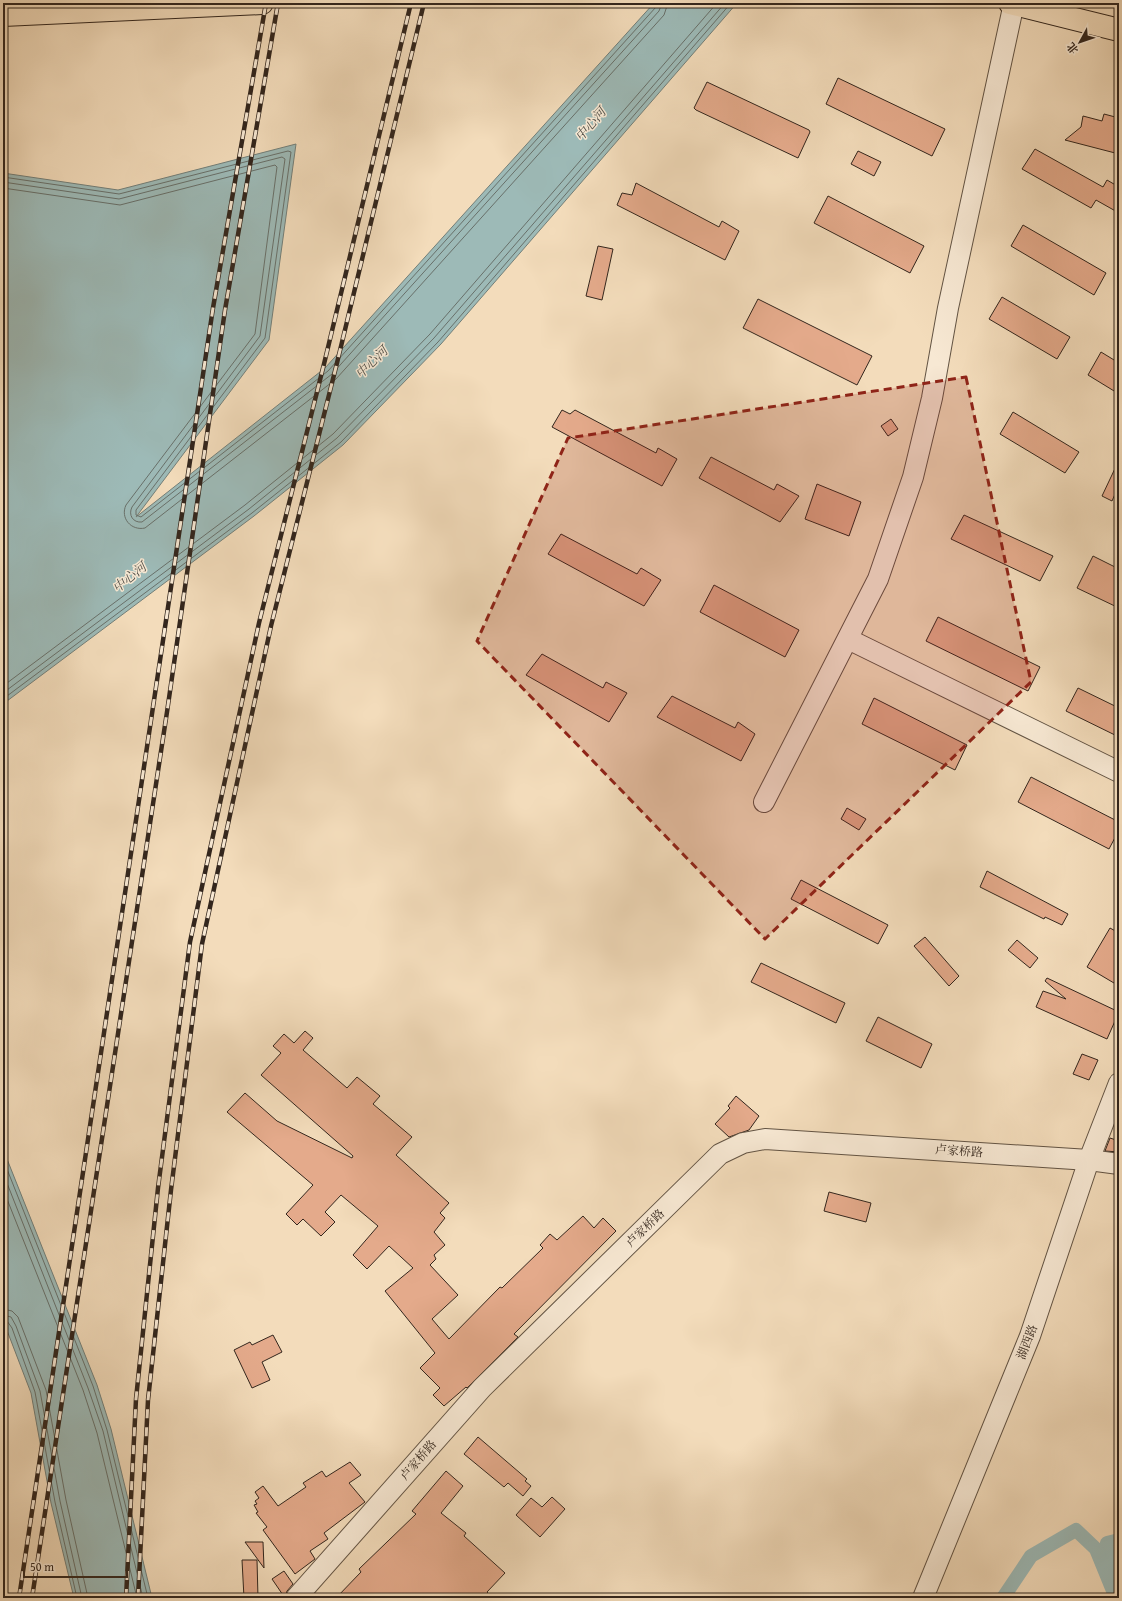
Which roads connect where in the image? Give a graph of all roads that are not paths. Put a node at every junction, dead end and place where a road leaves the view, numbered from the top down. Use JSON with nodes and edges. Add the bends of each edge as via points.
{"nodes":[{"id":1,"x":262,"y":3,"type":"edge"},
{"id":2,"x":1013,"y":3,"type":"edge"},
{"id":3,"x":3,"y":15,"type":"edge"},
{"id":4,"x":1119,"y":30,"type":"edge"},
{"id":5,"x":848,"y":639,"type":"junction"},
{"id":6,"x":1119,"y":772,"type":"edge"},
{"id":7,"x":764,"y":802,"type":"dead end"},
{"id":8,"x":1119,"y":1082,"type":"edge"},
{"id":9,"x":1089,"y":1160,"type":"junction"},
{"id":10,"x":1119,"y":1164,"type":"edge"},
{"id":11,"x":296,"y":1598,"type":"edge"},
{"id":12,"x":923,"y":1598,"type":"edge"}],
"edges":[{"from":1,"to":3,"type":"main road"},
{"from":2,"to":4,"type":"main road"},
{"from":2,"to":5,"type":"street","via":[[948,308],[932,398],[913,477],[878,580]]},
{"from":5,"to":6,"type":"street"},
{"from":5,"to":7,"type":"street"},
{"from":8,"to":9,"type":"street","name":"湖西路"},
{"from":9,"to":10,"type":"street","name":"卢家桥路"},
{"from":9,"to":11,"type":"street","name":"卢家桥路","via":[[765,1139],[743,1144],[720,1154],[482,1388]]},
{"from":9,"to":12,"type":"street","name":"湖西路","via":[[1030,1336]]}]}
